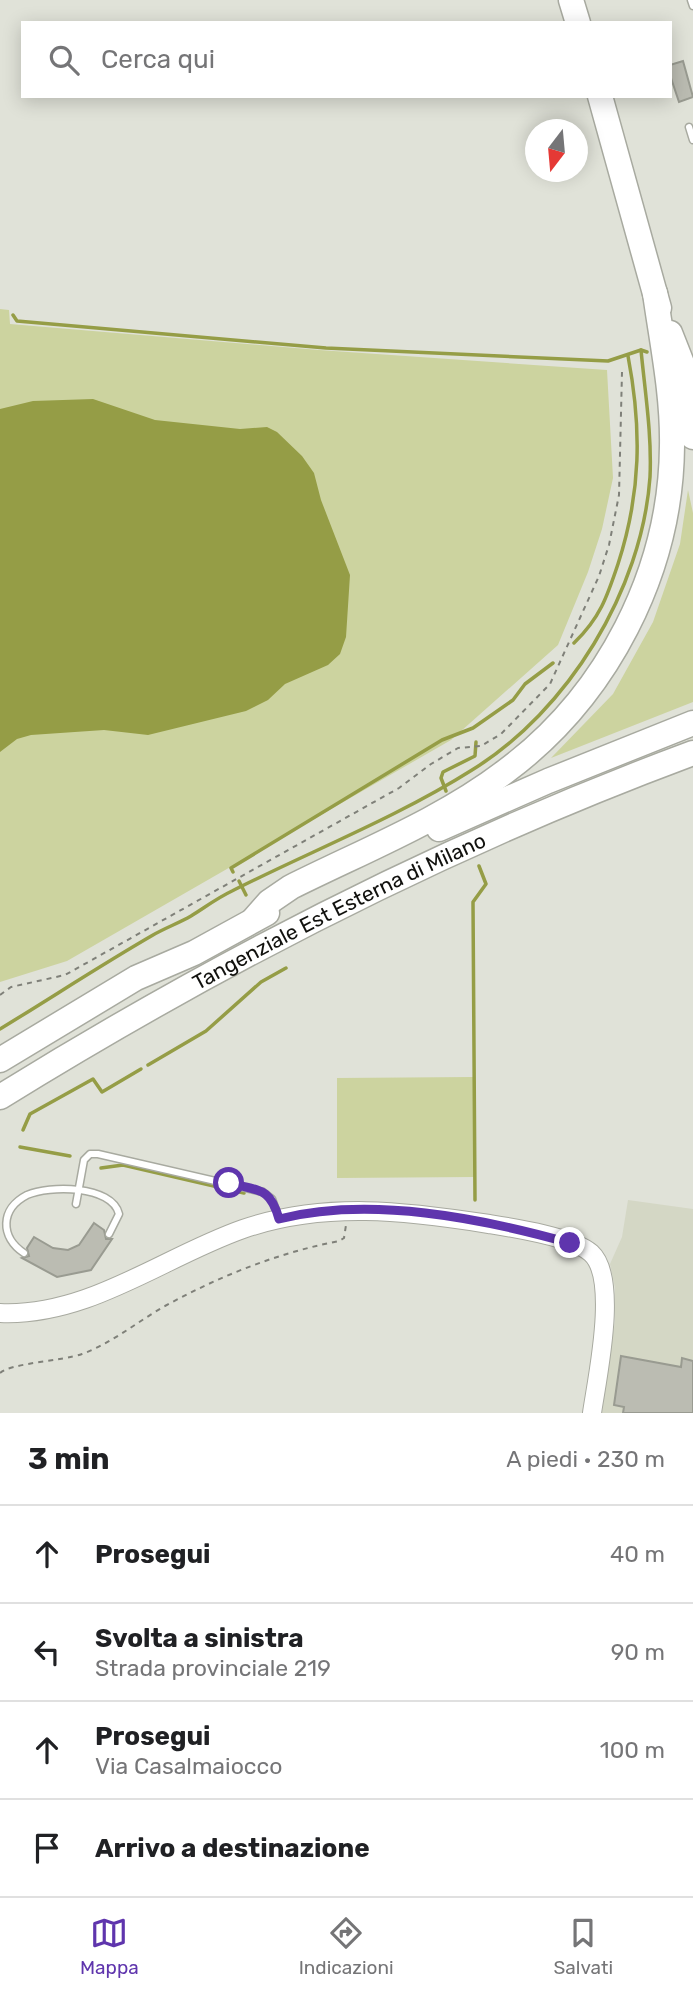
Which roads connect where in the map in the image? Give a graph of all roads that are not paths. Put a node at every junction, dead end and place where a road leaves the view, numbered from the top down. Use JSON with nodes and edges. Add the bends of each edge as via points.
{"nodes":[{"id":1,"x":572,"y":0,"type":"edge"},
{"id":2,"x":691,"y":0,"type":"edge"},
{"id":3,"x":693,"y":6,"type":"edge"},
{"id":4,"x":577,"y":21,"type":"edge"},
{"id":5,"x":601,"y":98,"type":"edge"},
{"id":6,"x":689,"y":127,"type":"dead end"},
{"id":7,"x":693,"y":141,"type":"edge"},
{"id":8,"x":655,"y":293,"type":"junction"},
{"id":9,"x":693,"y":391,"type":"edge"},
{"id":10,"x":693,"y":437,"type":"edge"},
{"id":11,"x":693,"y":723,"type":"edge"},
{"id":12,"x":693,"y":753,"type":"edge"},
{"id":13,"x":693,"y":759,"type":"edge"},
{"id":14,"x":641,"y":772,"type":"junction"},
{"id":15,"x":254,"y":919,"type":"junction"},
{"id":16,"x":0,"y":1060,"type":"edge"},
{"id":17,"x":0,"y":1097,"type":"edge"},
{"id":18,"x":78,"y":1191,"type":"junction"},
{"id":19,"x":76,"y":1204,"type":"dead end"},
{"id":20,"x":279,"y":1219,"type":"junction"},
{"id":21,"x":109,"y":1234,"type":"dead end"},
{"id":22,"x":24,"y":1253,"type":"dead end"},
{"id":23,"x":0,"y":1312,"type":"edge"},
{"id":24,"x":592,"y":1413,"type":"edge"}],
"edges":[{"from":1,"to":4,"type":"highway"},
{"from":2,"to":3,"type":"lane"},
{"from":5,"to":8,"type":"highway"},
{"from":6,"to":7,"type":"lane"},
{"from":8,"to":9,"type":"highway"},
{"from":8,"to":10,"type":"highway"},
{"from":8,"to":15,"type":"highway","via":[[672,422],[667,503],[649,577],[602,670],[558,725],[506,772],[438,813],[291,887]]},
{"from":11,"to":15,"type":"highway","name":"Tangenziale Est Esterna di Milano","via":[[458,820]]},
{"from":12,"to":14,"type":"highway","name":"Tangenziale Est Esterna di Milano"},
{"from":13,"to":14,"type":"highway"},
{"from":14,"to":17,"type":"highway","name":"Tangenziale Est Esterna di Milano","via":[[346,902]]},
{"from":15,"to":16,"type":"highway","name":"Tangenziale Est Esterna di Milano","via":[[194,953],[136,978]]},
{"from":18,"to":19,"type":"lane"},
{"from":18,"to":20,"type":"lane","via":[[86,1156],[98,1154],[263,1192],[272,1199]]},
{"from":18,"to":21,"type":"lane","via":[[103,1196],[115,1204],[119,1214]]},
{"from":18,"to":22,"type":"lane","via":[[29,1194],[12,1207],[5,1217],[5,1231],[9,1242]]},
{"from":20,"to":23,"type":"street","via":[[223,1236],[72,1303],[34,1312]]},
{"from":20,"to":24,"type":"street","via":[[345,1210],[420,1213],[542,1235],[581,1247],[593,1255],[603,1278],[605,1302]]}]}
